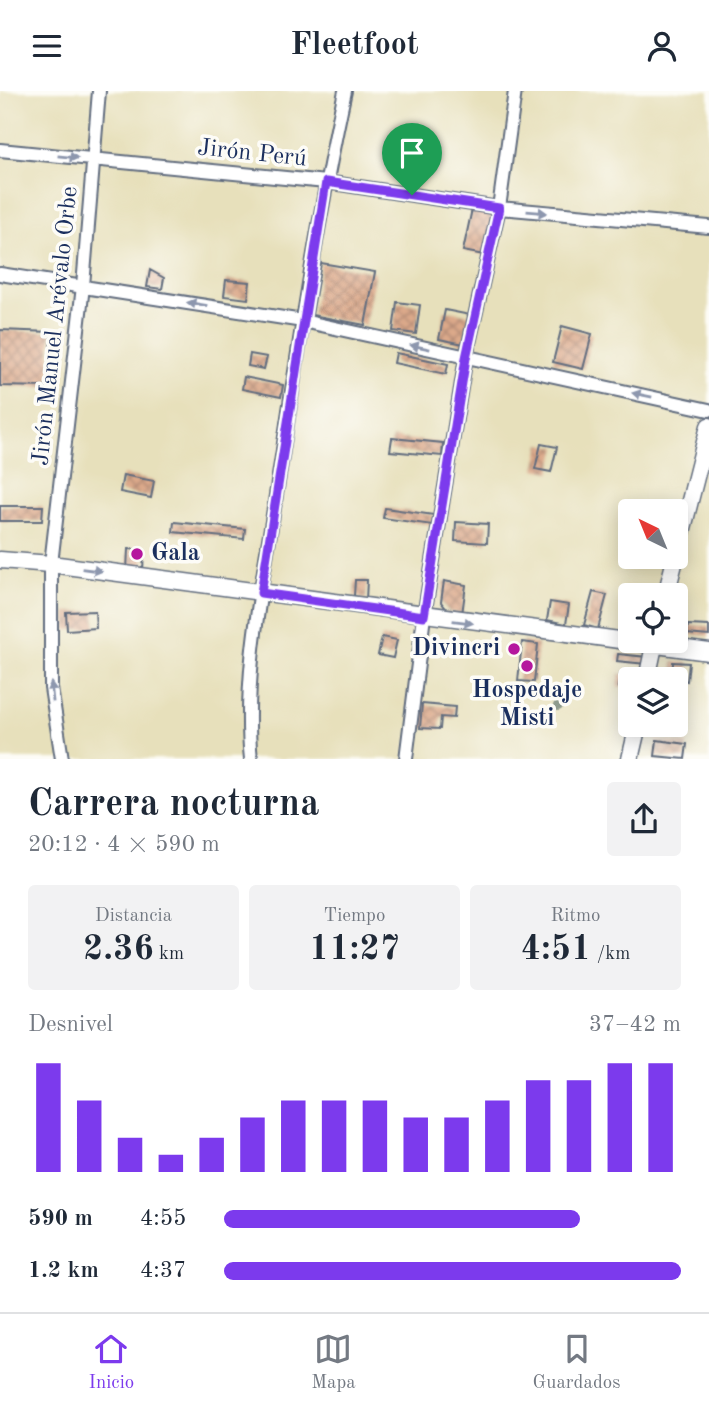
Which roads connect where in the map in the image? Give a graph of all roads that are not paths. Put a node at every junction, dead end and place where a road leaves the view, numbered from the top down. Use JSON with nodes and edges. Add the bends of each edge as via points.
{"nodes":[{"id":1,"x":99,"y":91,"type":"edge"},
{"id":2,"x":345,"y":91,"type":"edge"},
{"id":3,"x":515,"y":91,"type":"edge"},
{"id":4,"x":0,"y":150,"type":"edge"},
{"id":5,"x":94,"y":159,"type":"junction"},
{"id":6,"x":326,"y":182,"type":"junction"},
{"id":7,"x":499,"y":208,"type":"junction"},
{"id":8,"x":709,"y":227,"type":"edge"},
{"id":9,"x":0,"y":274,"type":"edge"},
{"id":10,"x":83,"y":286,"type":"junction"},
{"id":11,"x":303,"y":321,"type":"junction"},
{"id":12,"x":466,"y":358,"type":"junction"},
{"id":13,"x":709,"y":410,"type":"edge"},
{"id":14,"x":709,"y":426,"type":"edge"},
{"id":15,"x":0,"y":560,"type":"edge"},
{"id":16,"x":51,"y":564,"type":"junction"},
{"id":17,"x":669,"y":583,"type":"edge"},
{"id":18,"x":261,"y":593,"type":"junction"},
{"id":19,"x":424,"y":616,"type":"junction"},
{"id":20,"x":618,"y":639,"type":"edge"},
{"id":21,"x":688,"y":649,"type":"edge"},
{"id":22,"x":709,"y":652,"type":"edge"},
{"id":23,"x":636,"y":737,"type":"edge"},
{"id":24,"x":62,"y":759,"type":"edge"},
{"id":25,"x":251,"y":759,"type":"edge"},
{"id":26,"x":406,"y":759,"type":"edge"},
{"id":27,"x":631,"y":759,"type":"edge"}],
"edges":[{"from":1,"to":5,"type":"street","name":"Jirón Manuel Arévalo Orbe"},
{"from":2,"to":6,"type":"street"},
{"from":3,"to":7,"type":"street"},
{"from":4,"to":5,"type":"street","name":"Jirón Perú","one_way":true},
{"from":5,"to":6,"type":"street","name":"Jirón Perú"},
{"from":5,"to":10,"type":"street","name":"Jirón Manuel Arévalo Orbe"},
{"from":6,"to":7,"type":"street","name":"Jirón Perú"},
{"from":6,"to":11,"type":"street"},
{"from":7,"to":8,"type":"street","name":"Jirón Perú","one_way":true},
{"from":7,"to":12,"type":"street"},
{"from":9,"to":10,"type":"street"},
{"from":11,"to":10,"type":"street","one_way":true},
{"from":10,"to":16,"type":"street","name":"Jirón Manuel Arévalo Orbe"},
{"from":12,"to":11,"type":"street","one_way":true},
{"from":11,"to":18,"type":"street"},
{"from":13,"to":12,"type":"street","one_way":true},
{"from":12,"to":19,"type":"street"},
{"from":14,"to":17,"type":"street"},
{"from":15,"to":16,"type":"street"},
{"from":16,"to":18,"type":"street","one_way":true},
{"from":24,"to":16,"type":"street","name":"Jirón Manuel Arévalo Orbe","one_way":true,"via":[[51,688]]},
{"from":18,"to":19,"type":"street"},
{"from":18,"to":25,"type":"street","via":[[248,720]]},
{"from":19,"to":20,"type":"street","one_way":true},
{"from":19,"to":26,"type":"street"},
{"from":21,"to":22,"type":"street"},
{"from":23,"to":27,"type":"street"}]}
